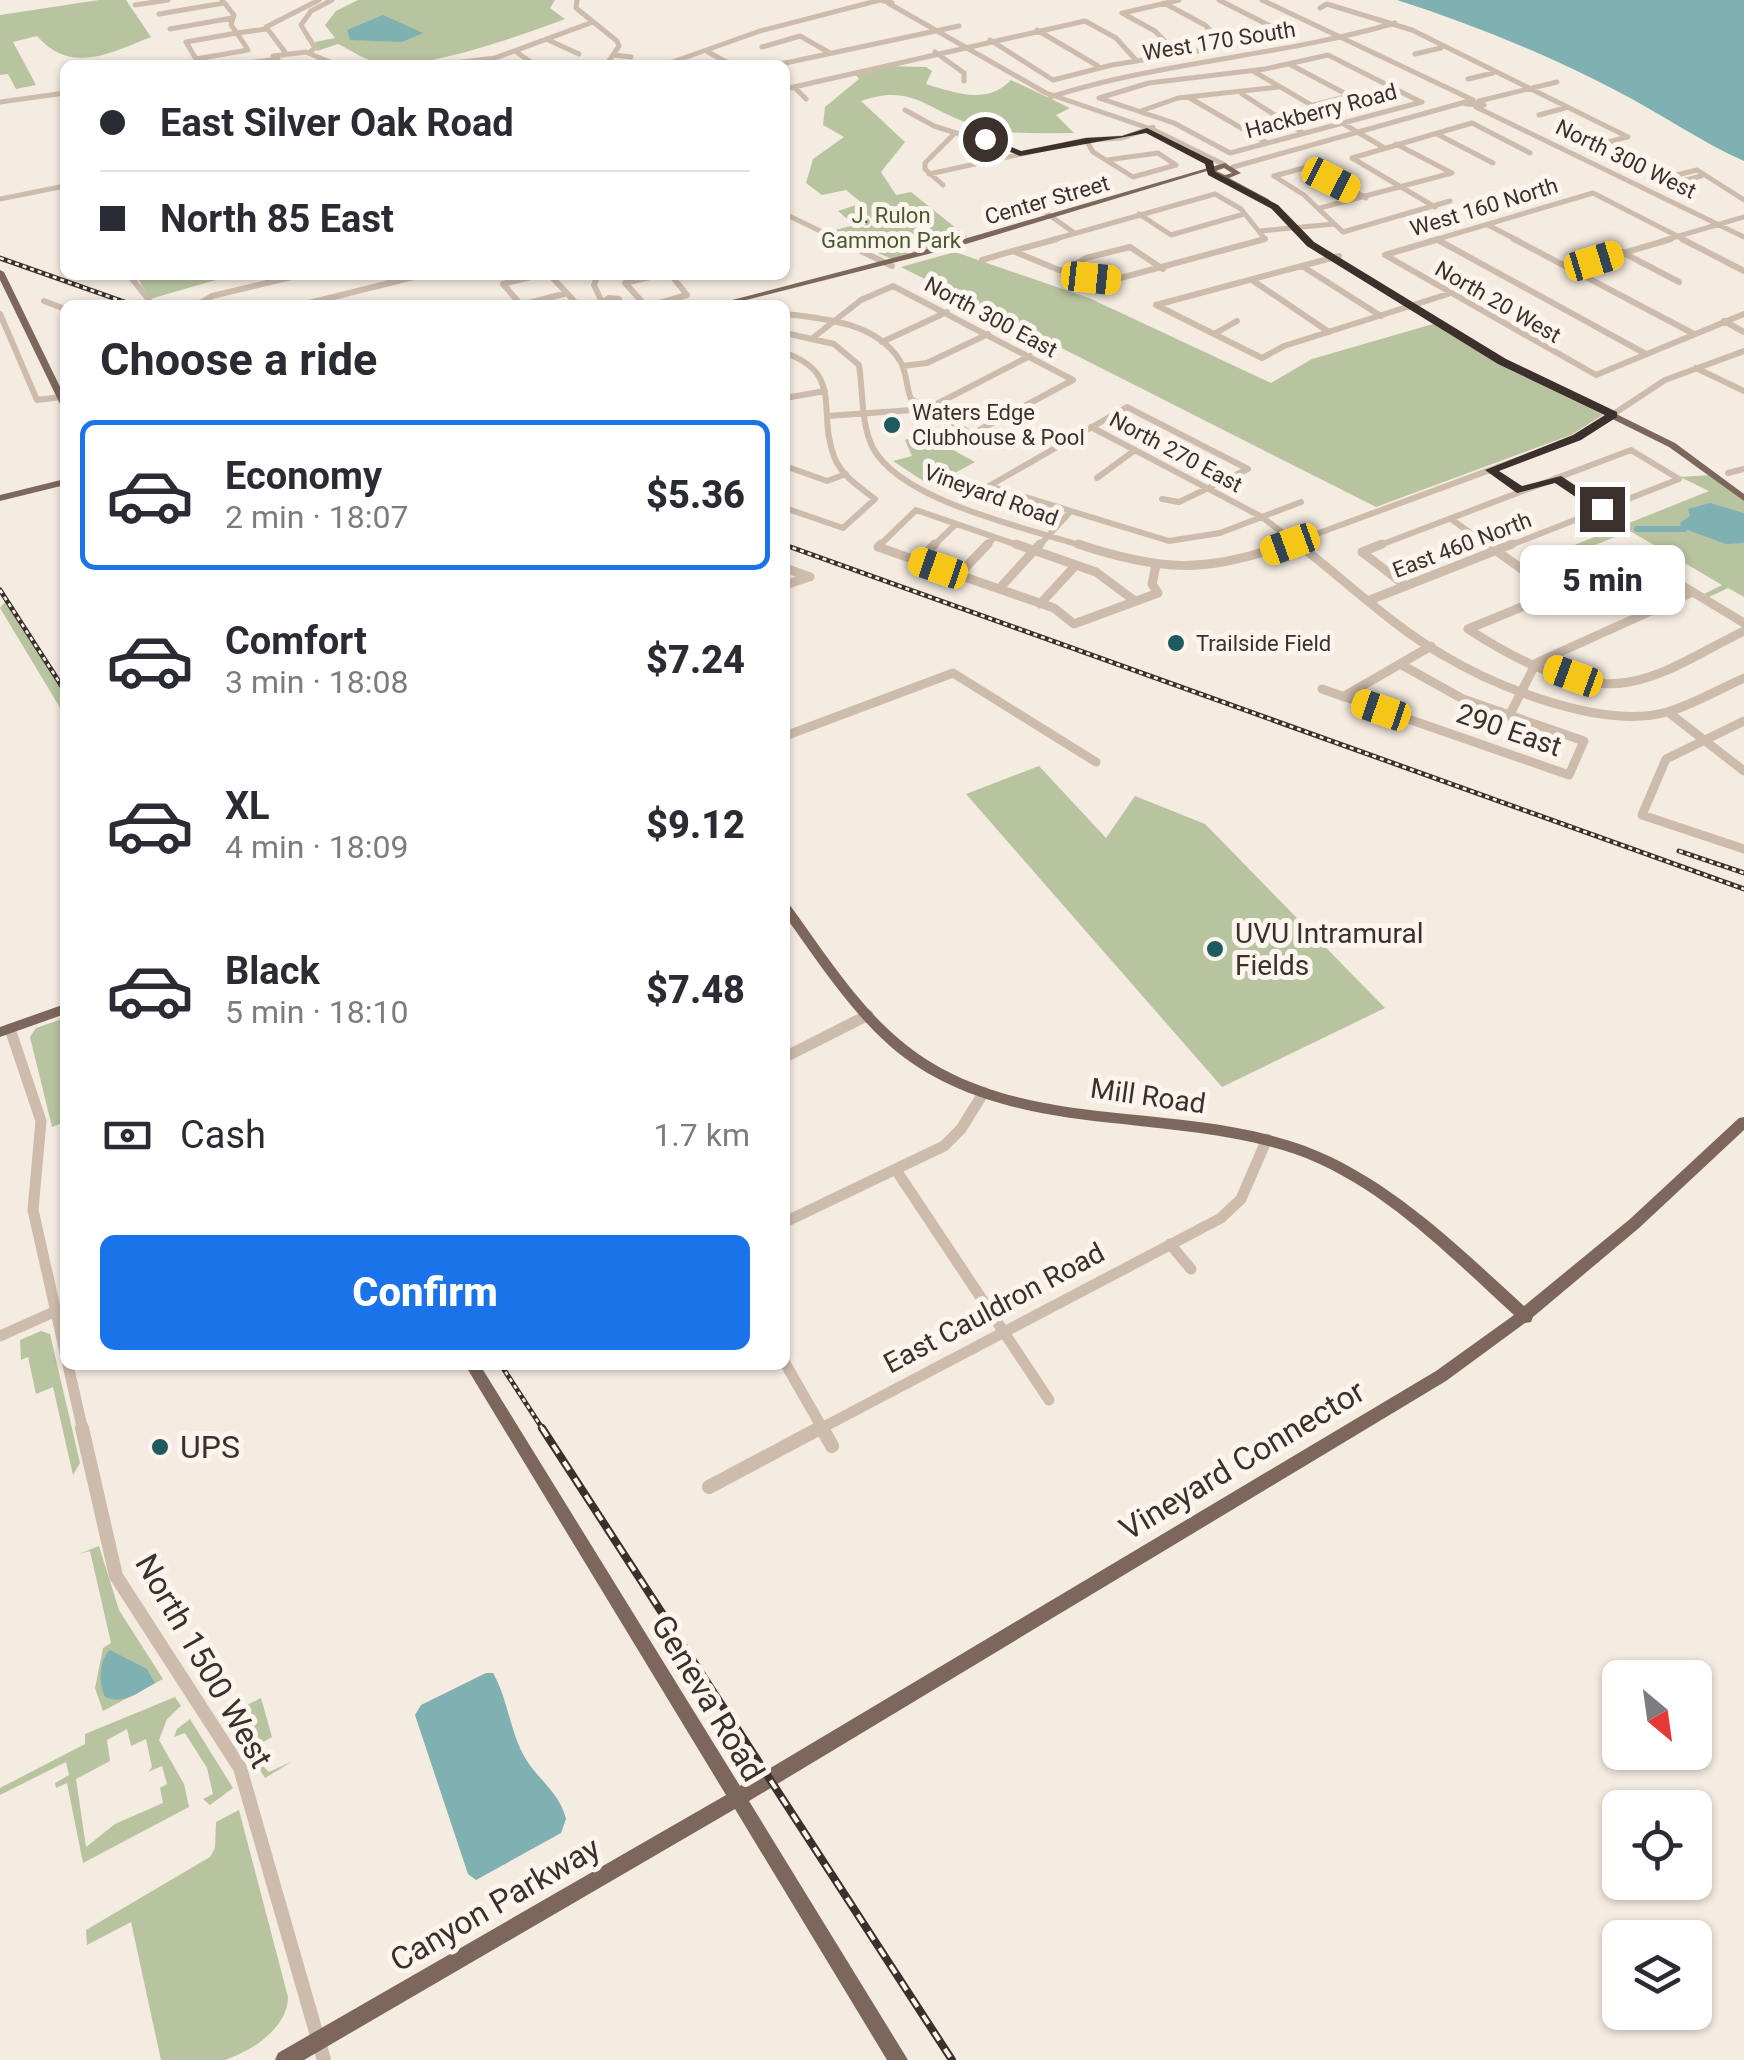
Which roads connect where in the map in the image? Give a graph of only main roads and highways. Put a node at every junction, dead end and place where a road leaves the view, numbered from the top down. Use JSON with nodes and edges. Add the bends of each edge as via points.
{"nodes":[{"id":1,"x":1212,"y":168,"type":"junction"},
{"id":2,"x":1234,"y":170,"type":"junction"},
{"id":3,"x":1219,"y":177,"type":"junction"},
{"id":4,"x":1283,"y":211,"type":"junction"},
{"id":5,"x":1050,"y":216,"type":"junction"},
{"id":6,"x":890,"y":264,"type":"junction"},
{"id":7,"x":0,"y":272,"type":"edge"},
{"id":8,"x":832,"y":276,"type":"junction"},
{"id":9,"x":807,"y":286,"type":"junction"},
{"id":10,"x":779,"y":291,"type":"junction"},
{"id":11,"x":739,"y":300,"type":"edge"},
{"id":12,"x":750,"y":300,"type":"edge"},
{"id":13,"x":60,"y":395,"type":"edge"},
{"id":14,"x":1615,"y":413,"type":"junction"},
{"id":15,"x":60,"y":483,"type":"edge"},
{"id":16,"x":1744,"y":490,"type":"edge"},
{"id":17,"x":0,"y":498,"type":"edge"},
{"id":18,"x":1744,"y":498,"type":"edge"},
{"id":19,"x":790,"y":914,"type":"edge"},
{"id":20,"x":60,"y":1011,"type":"edge"},
{"id":21,"x":5,"y":1031,"type":"edge"},
{"id":22,"x":1744,"y":1122,"type":"edge"},
{"id":23,"x":1526,"y":1317,"type":"junction"},
{"id":24,"x":475,"y":1370,"type":"edge"},
{"id":25,"x":734,"y":1800,"type":"junction"},
{"id":26,"x":321,"y":2050,"type":"edge"},
{"id":27,"x":285,"y":2060,"type":"edge"},
{"id":28,"x":898,"y":2060,"type":"edge"}],
"edges":[{"from":1,"to":2,"type":"main road","name":"Center Street"},
{"from":1,"to":3,"type":"main road"},
{"from":1,"to":5,"type":"main road","name":"Center Street"},
{"from":2,"to":3,"type":"main road","name":"Center Street"},
{"from":2,"to":4,"type":"main road"},
{"from":3,"to":4,"type":"main road"},
{"from":3,"to":5,"type":"main road","name":"Center Street"},
{"from":4,"to":14,"type":"main road","via":[[1336,257],[1518,370]]},
{"from":5,"to":6,"type":"main road","name":"Center Street"},
{"from":6,"to":8,"type":"main road","name":"Center Street"},
{"from":6,"to":9,"type":"main road","name":"Center Street"},
{"from":7,"to":13,"type":"main road"},
{"from":8,"to":9,"type":"main road"},
{"from":8,"to":10,"type":"main road","name":"Center Street"},
{"from":9,"to":10,"type":"main road","name":"Center Street"},
{"from":10,"to":11,"type":"main road","name":"Center Street"},
{"from":10,"to":12,"type":"main road","name":"Center Street"},
{"from":14,"to":16,"type":"main road","via":[[1676,443]]},
{"from":14,"to":18,"type":"main road"},
{"from":15,"to":17,"type":"main road"},
{"from":19,"to":23,"type":"main road","name":"Mill Road","via":[[868,1015],[907,1052],[997,1098],[1267,1139],[1342,1170],[1381,1194]]},
{"from":20,"to":21,"type":"main road"},
{"from":22,"to":23,"type":"main road","name":"Vineyard Connector","via":[[1626,1236]]},
{"from":23,"to":25,"type":"main road","name":"Vineyard Connector","via":[[1441,1376]]},
{"from":24,"to":25,"type":"main road","name":"Geneva Road"},
{"from":25,"to":26,"type":"main road","name":"Canyon Parkway"},
{"from":25,"to":28,"type":"main road","name":"Geneva Road"},
{"from":26,"to":27,"type":"main road","name":"Canyon Parkway"}]}
